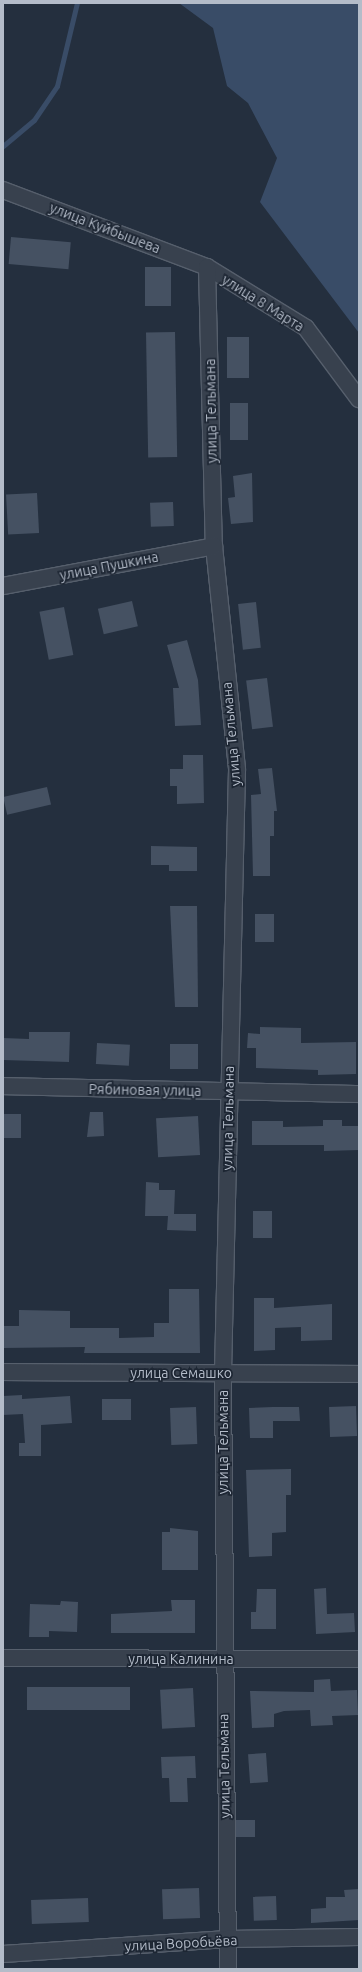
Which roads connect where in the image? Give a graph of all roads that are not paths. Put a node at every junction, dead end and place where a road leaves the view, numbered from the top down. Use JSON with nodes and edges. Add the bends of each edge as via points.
{"nodes":[{"id":1,"x":3,"y":190,"type":"edge"},
{"id":2,"x":207,"y":267,"type":"junction"},
{"id":3,"x":359,"y":398,"type":"edge"},
{"id":4,"x":214,"y":546,"type":"junction"},
{"id":5,"x":3,"y":586,"type":"edge"},
{"id":6,"x":3,"y":1086,"type":"edge"},
{"id":7,"x":229,"y":1092,"type":"junction"},
{"id":8,"x":359,"y":1094,"type":"edge"},
{"id":9,"x":3,"y":1372,"type":"edge"},
{"id":10,"x":223,"y":1373,"type":"junction"},
{"id":11,"x":359,"y":1374,"type":"edge"},
{"id":12,"x":3,"y":1658,"type":"edge"},
{"id":13,"x":223,"y":1659,"type":"junction"},
{"id":14,"x":359,"y":1659,"type":"edge"},
{"id":15,"x":359,"y":1937,"type":"edge"},
{"id":16,"x":227,"y":1939,"type":"junction"},
{"id":17,"x":3,"y":1954,"type":"edge"},
{"id":18,"x":228,"y":1969,"type":"edge"}],
"edges":[{"from":1,"to":2,"type":"street","name":"улица Куйбышева"},
{"from":2,"to":3,"type":"street","name":"улица 8 Марта","via":[[306,328]]},
{"from":2,"to":4,"type":"street","name":"улица Тельмана"},
{"from":4,"to":5,"type":"street","name":"улица Пушкина"},
{"from":4,"to":7,"type":"street","name":"улица Тельмана","via":[[237,770]]},
{"from":6,"to":7,"type":"street","name":"Рябиновая улица"},
{"from":7,"to":8,"type":"street","name":"Рябиновая улица"},
{"from":7,"to":10,"type":"street","name":"улица Тельмана"},
{"from":9,"to":10,"type":"street","name":"улица Семашко"},
{"from":10,"to":11,"type":"street","name":"улица Семашко"},
{"from":10,"to":13,"type":"street","name":"улица Тельмана"},
{"from":12,"to":13,"type":"street","name":"улица Калинина"},
{"from":13,"to":14,"type":"street","name":"улица Калинина"},
{"from":13,"to":16,"type":"street","name":"улица Тельмана"},
{"from":15,"to":16,"type":"street","name":"улица Воробьёва"},
{"from":16,"to":17,"type":"street","name":"улица Воробьёва"},
{"from":16,"to":18,"type":"street","name":"улица Тельмана"}]}
